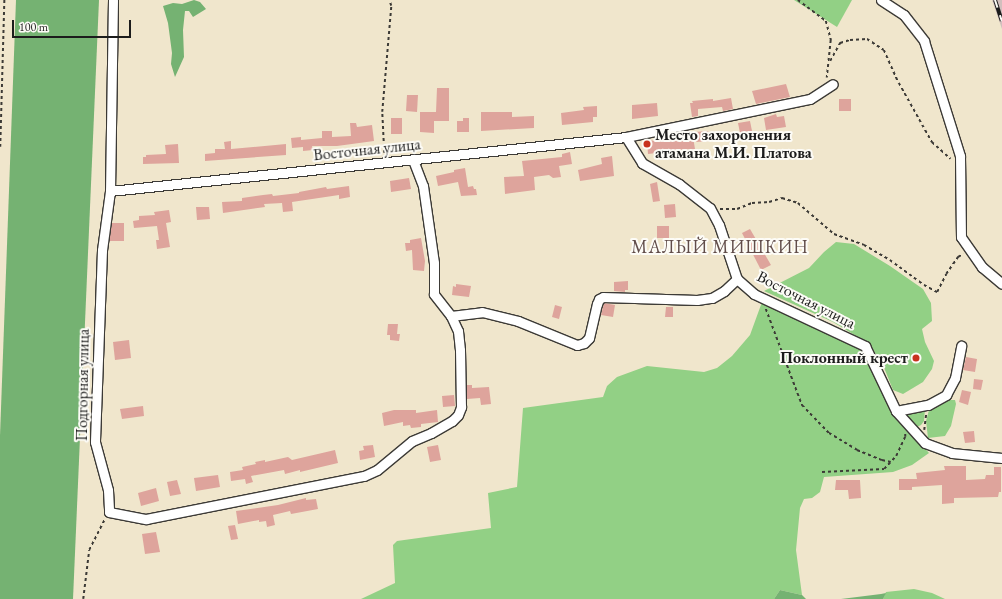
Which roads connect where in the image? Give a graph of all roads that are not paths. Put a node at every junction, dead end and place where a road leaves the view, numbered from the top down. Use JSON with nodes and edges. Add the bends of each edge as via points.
{"nodes":[{"id":1,"x":113,"y":0,"type":"edge"},
{"id":2,"x":881,"y":0,"type":"edge"},
{"id":3,"x":833,"y":84,"type":"dead end"},
{"id":4,"x":626,"y":137,"type":"junction"},
{"id":5,"x":412,"y":160,"type":"junction"},
{"id":6,"x":110,"y":191,"type":"junction"},
{"id":7,"x":737,"y":279,"type":"junction"},
{"id":8,"x":1002,"y":284,"type":"edge"},
{"id":9,"x":451,"y":316,"type":"junction"},
{"id":10,"x":961,"y":346,"type":"dead end"},
{"id":11,"x":900,"y":414,"type":"junction"},
{"id":12,"x":1002,"y":458,"type":"edge"}],
"edges":[{"from":1,"to":6,"type":"street","name":"Подгорная улица"},
{"from":2,"to":8,"type":"street","via":[[904,15],[924,41],[960,156],[961,237],[982,267]]},
{"from":3,"to":4,"type":"street","name":"Восточная улица","via":[[810,99]]},
{"from":4,"to":5,"type":"street","name":"Восточная улица"},
{"from":4,"to":7,"type":"street","name":"Восточная улица","via":[[642,163],[679,184],[710,208],[719,225]]},
{"from":5,"to":6,"type":"street","name":"Восточная улица"},
{"from":5,"to":9,"type":"street","via":[[423,186],[434,263],[434,294]]},
{"from":6,"to":9,"type":"street","name":"Подгорная улица","via":[[102,250],[95,442],[108,490],[109,512],[146,519],[364,476],[377,470],[412,441],[432,433],[458,415],[461,407],[460,350],[458,331]]},
{"from":7,"to":9,"type":"street","via":[[712,298],[697,300],[603,297],[597,304],[589,338],[577,345],[518,321],[482,312]]},
{"from":7,"to":11,"type":"street","name":"Восточная улица","via":[[754,294],[865,346]]},
{"from":10,"to":11,"type":"street","via":[[955,378],[946,395],[928,405]]},
{"from":11,"to":12,"type":"street","name":"Восточная улица","via":[[923,442],[952,453]]}]}
